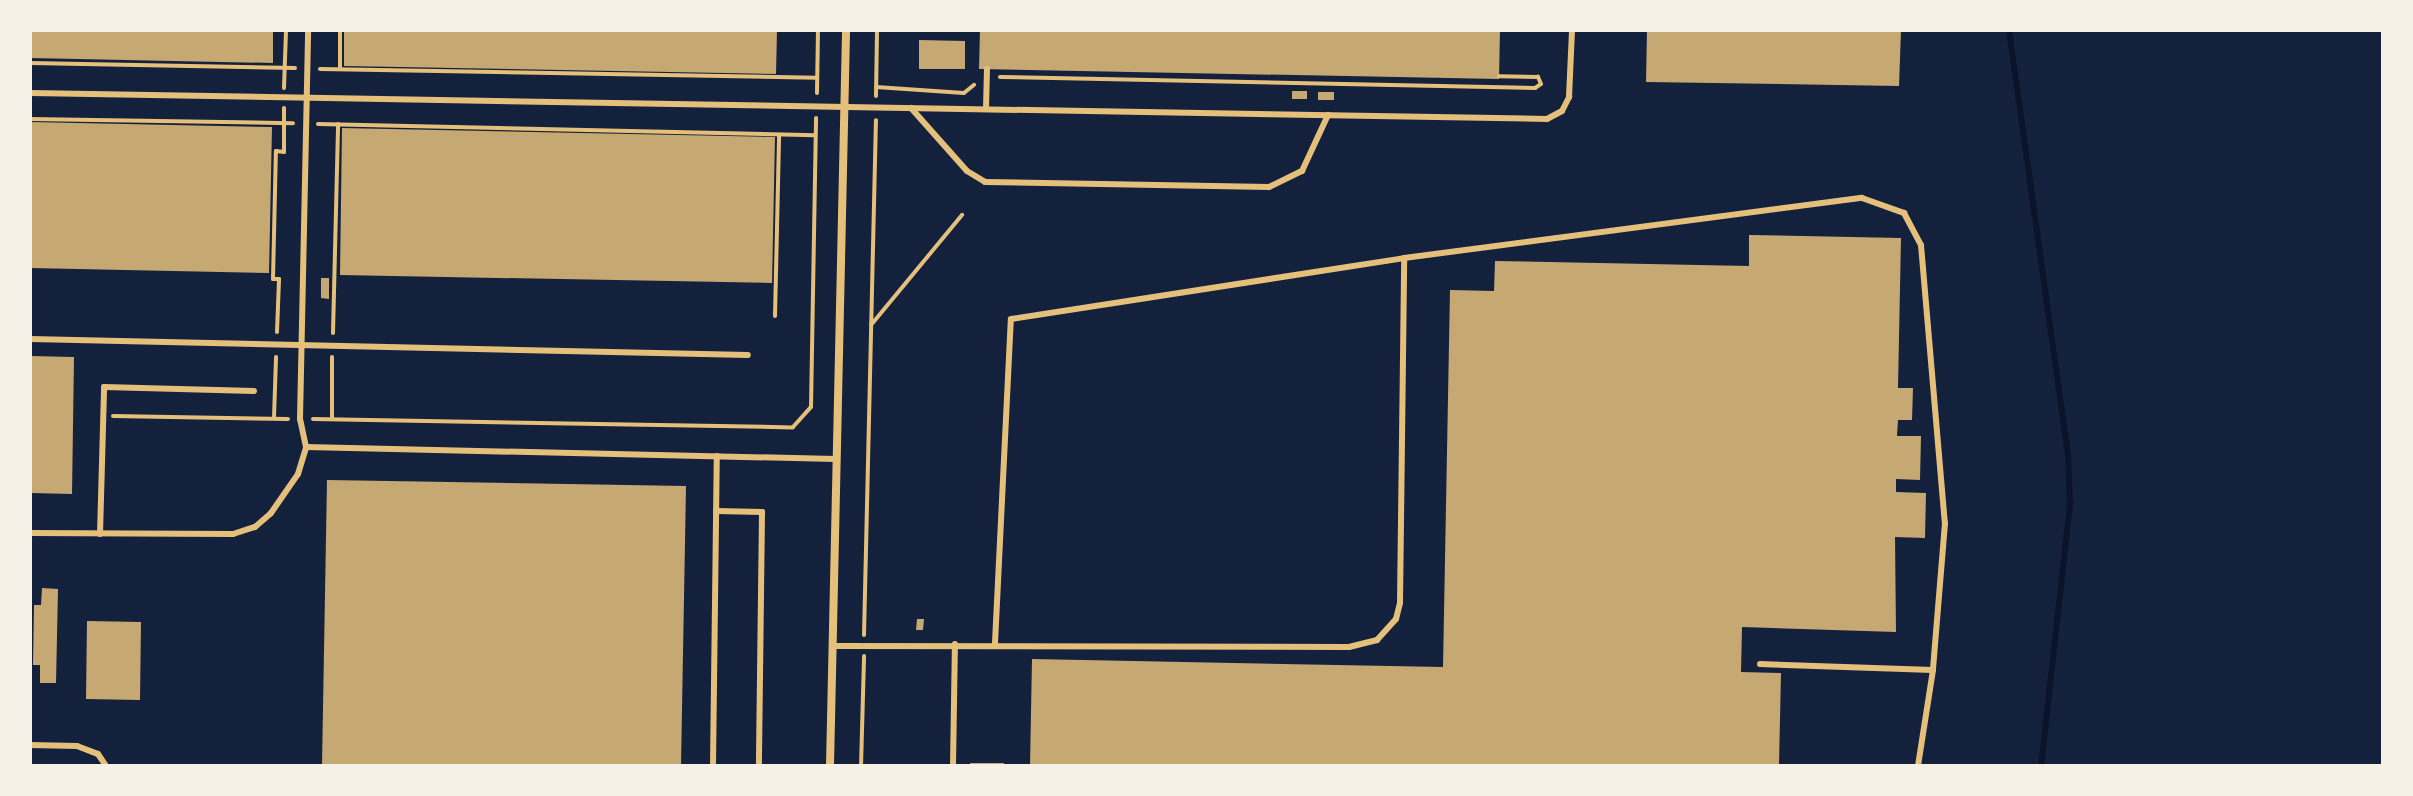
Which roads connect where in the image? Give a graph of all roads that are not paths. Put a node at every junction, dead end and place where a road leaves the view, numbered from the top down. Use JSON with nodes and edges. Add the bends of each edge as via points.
{"nodes":[{"id":1,"x":308,"y":30,"type":"edge"},
{"id":2,"x":846,"y":30,"type":"edge"},
{"id":3,"x":1572,"y":30,"type":"edge"},
{"id":4,"x":987,"y":73,"type":"road end"},
{"id":5,"x":30,"y":93,"type":"edge"},
{"id":6,"x":307,"y":100,"type":"junction"},
{"id":7,"x":845,"y":107,"type":"junction"},
{"id":8,"x":910,"y":108,"type":"junction"},
{"id":9,"x":986,"y":109,"type":"junction"},
{"id":10,"x":1328,"y":115,"type":"junction"},
{"id":11,"x":1404,"y":258,"type":"junction"},
{"id":12,"x":30,"y":339,"type":"edge"},
{"id":13,"x":303,"y":346,"type":"junction"},
{"id":14,"x":748,"y":355,"type":"dead end"},
{"id":15,"x":254,"y":391,"type":"dead end"},
{"id":16,"x":306,"y":447,"type":"junction"},
{"id":17,"x":717,"y":456,"type":"junction"},
{"id":18,"x":836,"y":459,"type":"junction"},
{"id":19,"x":716,"y":511,"type":"junction"},
{"id":20,"x":30,"y":533,"type":"edge"},
{"id":21,"x":100,"y":534,"type":"junction"},
{"id":22,"x":995,"y":643,"type":"junction"},
{"id":23,"x":955,"y":644,"type":"junction"},
{"id":24,"x":833,"y":646,"type":"junction"},
{"id":25,"x":1760,"y":664,"type":"dead end"},
{"id":26,"x":1933,"y":670,"type":"junction"},
{"id":27,"x":30,"y":745,"type":"edge"},
{"id":28,"x":106,"y":766,"type":"edge"},
{"id":29,"x":713,"y":766,"type":"edge"},
{"id":30,"x":759,"y":766,"type":"edge"},
{"id":31,"x":830,"y":766,"type":"edge"},
{"id":32,"x":953,"y":766,"type":"edge"},
{"id":33,"x":1918,"y":766,"type":"edge"}],
"edges":[{"from":1,"to":6,"type":"lane"},
{"from":2,"to":7,"type":"street"},
{"from":3,"to":10,"type":"lane","via":[[1569,97],[1551,118]]},
{"from":4,"to":9,"type":"lane"},
{"from":5,"to":6,"type":"lane"},
{"from":6,"to":7,"type":"lane"},
{"from":6,"to":13,"type":"lane"},
{"from":7,"to":8,"type":"lane"},
{"from":7,"to":18,"type":"street"},
{"from":8,"to":9,"type":"lane"},
{"from":8,"to":10,"type":"lane","via":[[967,171],[985,182],[1222,186],[1284,183],[1313,156]]},
{"from":9,"to":10,"type":"lane"},
{"from":11,"to":22,"type":"lane","via":[[1011,319]]},
{"from":11,"to":22,"type":"lane","via":[[1400,603],[1389,630],[1377,640],[1349,647]]},
{"from":11,"to":26,"type":"lane","via":[[1847,197],[1881,201],[1904,213],[1921,245],[1945,523]]},
{"from":12,"to":13,"type":"lane"},
{"from":13,"to":14,"type":"lane"},
{"from":13,"to":16,"type":"lane","via":[[300,419]]},
{"from":15,"to":21,"type":"lane","via":[[104,387]]},
{"from":16,"to":17,"type":"lane"},
{"from":16,"to":21,"type":"lane","via":[[298,474],[255,527],[233,534]]},
{"from":17,"to":18,"type":"lane"},
{"from":17,"to":19,"type":"lane"},
{"from":18,"to":24,"type":"street"},
{"from":19,"to":29,"type":"lane"},
{"from":19,"to":30,"type":"lane","via":[[762,512]]},
{"from":20,"to":21,"type":"lane"},
{"from":22,"to":23,"type":"lane"},
{"from":23,"to":24,"type":"lane"},
{"from":23,"to":32,"type":"lane"},
{"from":24,"to":31,"type":"street"},
{"from":25,"to":26,"type":"lane"},
{"from":26,"to":33,"type":"lane"},
{"from":27,"to":28,"type":"lane","via":[[77,746],[98,754]]}]}
